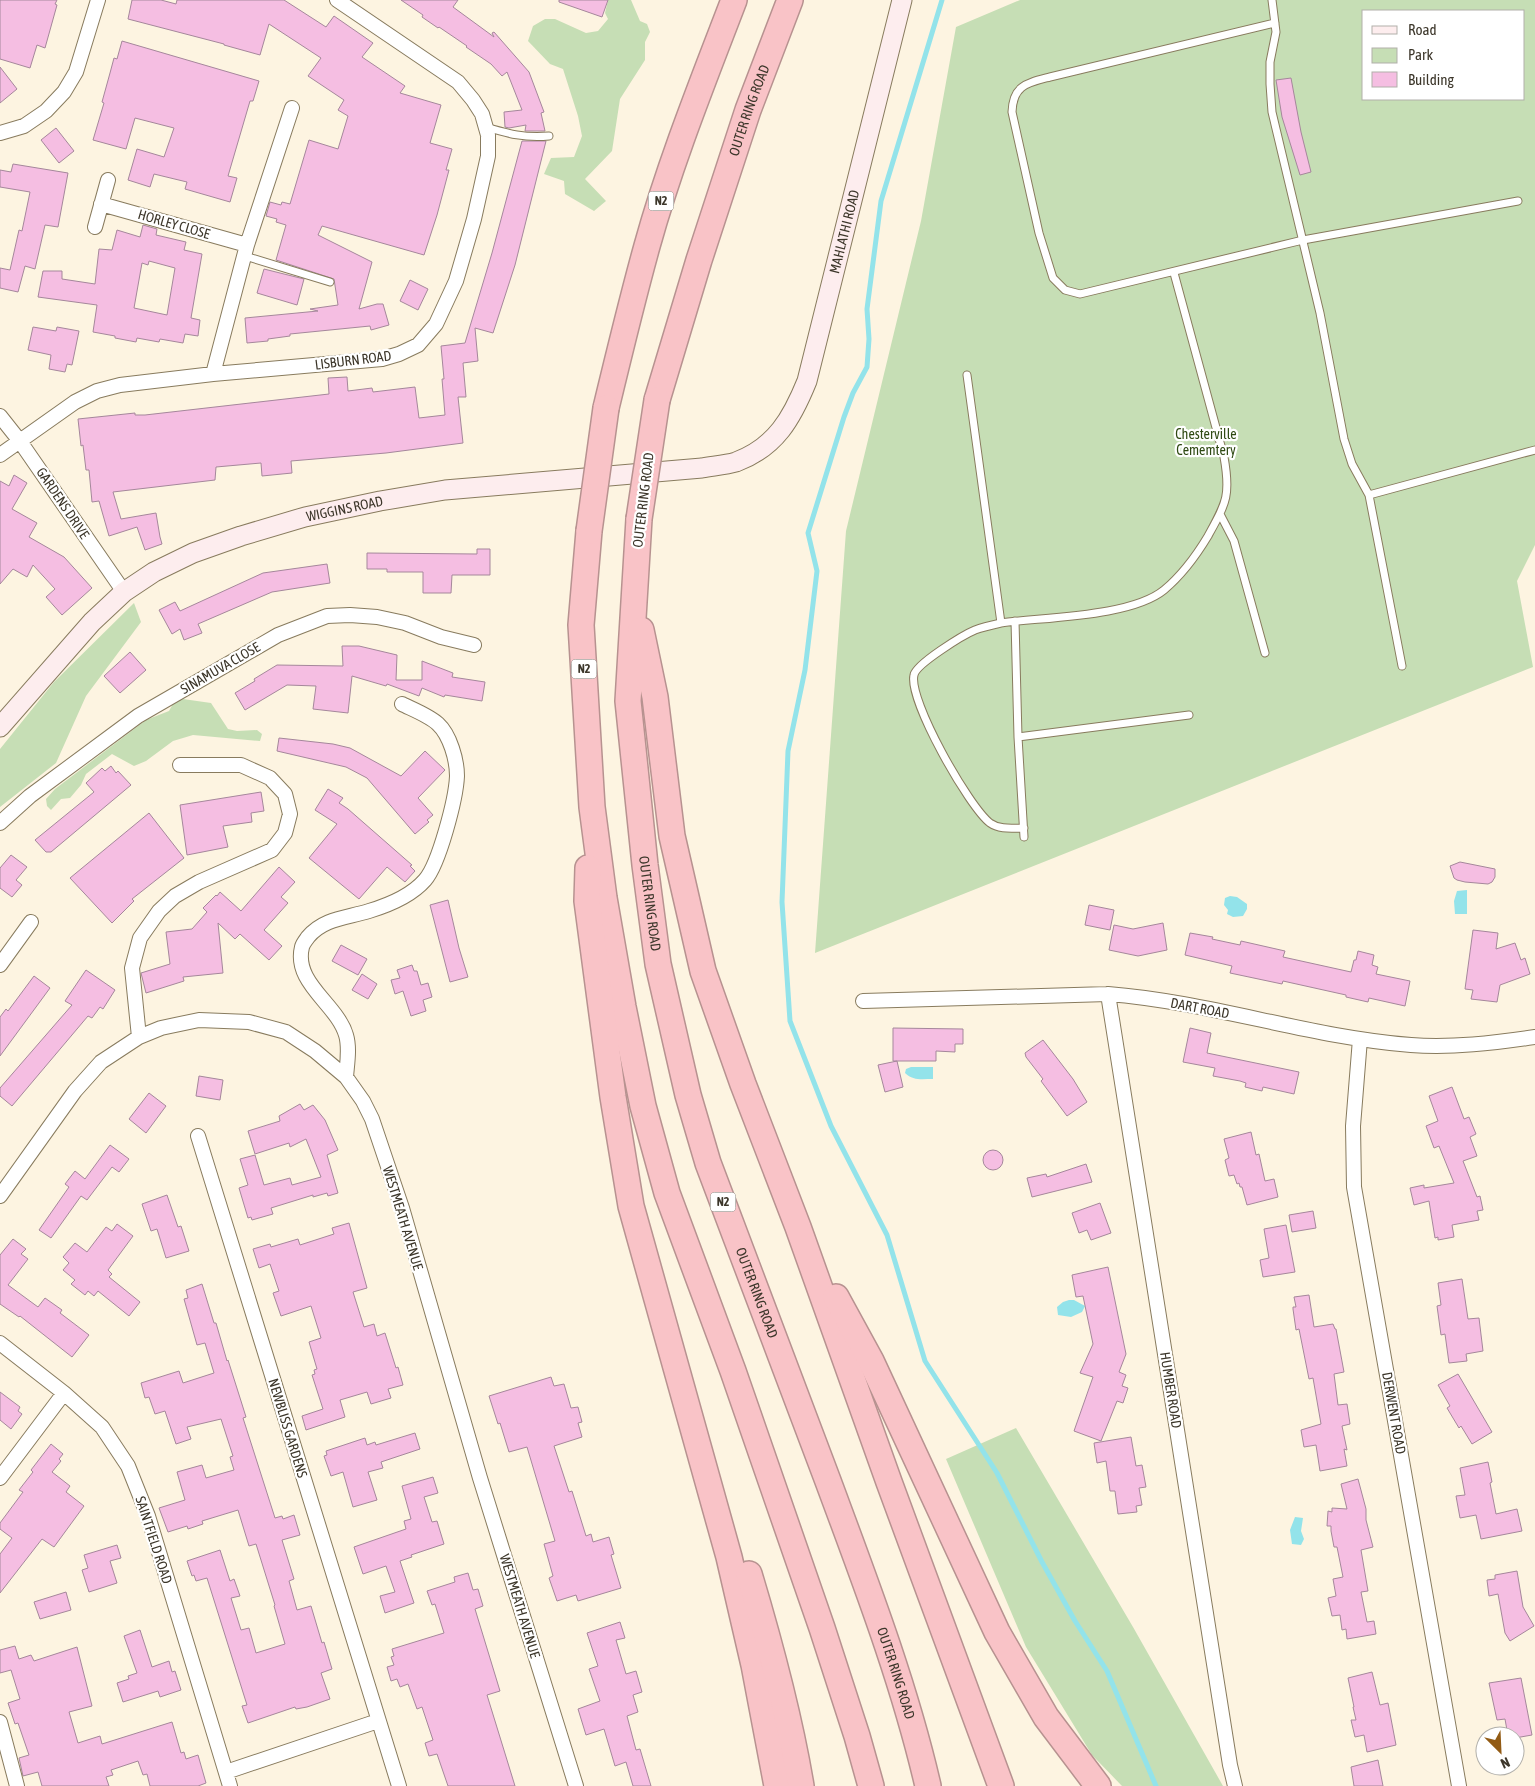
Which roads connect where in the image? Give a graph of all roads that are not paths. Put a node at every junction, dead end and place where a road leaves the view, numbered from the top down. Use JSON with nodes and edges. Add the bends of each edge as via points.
{"nodes":[{"id":1,"x":98,"y":0,"type":"edge"},
{"id":2,"x":337,"y":0,"type":"edge"},
{"id":3,"x":734,"y":0,"type":"edge"},
{"id":4,"x":790,"y":0,"type":"edge"},
{"id":5,"x":902,"y":0,"type":"edge"},
{"id":6,"x":1272,"y":0,"type":"edge"},
{"id":7,"x":1276,"y":23,"type":"junction"},
{"id":8,"x":292,"y":108,"type":"dead end"},
{"id":9,"x":486,"y":127,"type":"junction"},
{"id":10,"x":0,"y":133,"type":"edge"},
{"id":11,"x":549,"y":136,"type":"dead end"},
{"id":12,"x":108,"y":180,"type":"dead end"},
{"id":13,"x":1518,"y":201,"type":"dead end"},
{"id":14,"x":101,"y":204,"type":"junction"},
{"id":15,"x":95,"y":227,"type":"dead end"},
{"id":16,"x":1303,"y":240,"type":"junction"},
{"id":17,"x":246,"y":251,"type":"junction"},
{"id":18,"x":1174,"y":273,"type":"junction"},
{"id":19,"x":330,"y":282,"type":"dead end"},
{"id":20,"x":213,"y":374,"type":"junction"},
{"id":21,"x":968,"y":376,"type":"dead end"},
{"id":22,"x":0,"y":416,"type":"edge"},
{"id":23,"x":19,"y":440,"type":"junction"},
{"id":24,"x":1535,"y":450,"type":"edge"},
{"id":25,"x":760,"y":451,"type":"joint"},
{"id":26,"x":0,"y":455,"type":"edge"},
{"id":27,"x":1370,"y":495,"type":"junction"},
{"id":28,"x":1220,"y":514,"type":"junction"},
{"id":29,"x":124,"y":592,"type":"junction"},
{"id":30,"x":634,"y":594,"type":"junction"},
{"id":31,"x":1015,"y":621,"type":"junction"},
{"id":32,"x":1001,"y":622,"type":"junction"},
{"id":33,"x":474,"y":644,"type":"dead end"},
{"id":34,"x":1265,"y":653,"type":"dead end"},
{"id":35,"x":1402,"y":666,"type":"dead end"},
{"id":36,"x":402,"y":704,"type":"dead end"},
{"id":37,"x":1189,"y":715,"type":"dead end"},
{"id":38,"x":0,"y":727,"type":"edge"},
{"id":39,"x":1018,"y":737,"type":"junction"},
{"id":40,"x":180,"y":766,"type":"dead end"},
{"id":41,"x":592,"y":807,"type":"junction"},
{"id":42,"x":0,"y":824,"type":"edge"},
{"id":43,"x":1024,"y":828,"type":"junction"},
{"id":44,"x":1024,"y":837,"type":"dead end"},
{"id":45,"x":31,"y":922,"type":"dead end"},
{"id":46,"x":0,"y":965,"type":"edge"},
{"id":47,"x":1108,"y":994,"type":"junction"},
{"id":48,"x":863,"y":1001,"type":"dead end"},
{"id":49,"x":139,"y":1037,"type":"junction"},
{"id":50,"x":1535,"y":1037,"type":"edge"},
{"id":51,"x":1360,"y":1039,"type":"junction"},
{"id":52,"x":346,"y":1077,"type":"junction"},
{"id":53,"x":198,"y":1136,"type":"dead end"},
{"id":54,"x":0,"y":1196,"type":"edge"},
{"id":55,"x":798,"y":1227,"type":"junction"},
{"id":56,"x":0,"y":1343,"type":"edge"},
{"id":57,"x":674,"y":1357,"type":"junction"},
{"id":58,"x":64,"y":1393,"type":"junction"},
{"id":59,"x":0,"y":1478,"type":"edge"},
{"id":60,"x":378,"y":1721,"type":"junction"},
{"id":61,"x":0,"y":1722,"type":"edge"},
{"id":62,"x":226,"y":1772,"type":"junction"},
{"id":63,"x":17,"y":1786,"type":"edge"},
{"id":64,"x":230,"y":1786,"type":"edge"},
{"id":65,"x":399,"y":1786,"type":"edge"},
{"id":66,"x":576,"y":1786,"type":"edge"},
{"id":67,"x":776,"y":1786,"type":"edge"},
{"id":68,"x":801,"y":1786,"type":"edge"},
{"id":69,"x":870,"y":1786,"type":"edge"},
{"id":70,"x":928,"y":1786,"type":"edge"},
{"id":71,"x":1001,"y":1786,"type":"edge"},
{"id":72,"x":1098,"y":1786,"type":"edge"},
{"id":73,"x":1235,"y":1786,"type":"edge"},
{"id":74,"x":1459,"y":1786,"type":"edge"}],
"edges":[{"from":1,"to":10,"type":"street","via":[[76,72],[64,92],[46,111],[24,126]]},
{"from":2,"to":9,"type":"street","name":"LISBURN ROAD","via":[[458,82],[482,114]]},
{"from":3,"to":41,"type":"highway","number":"N2","bridge":true,"via":[[647,245],[606,408],[589,532],[581,625]]},
{"from":4,"to":30,"type":"highway","name":"OUTER RING ROAD","number":"N2","bridge":true,"via":[[748,110],[698,260],[657,400],[639,519]]},
{"from":5,"to":25,"type":"street","name":"MAHLATHI ROAD","via":[[807,381],[795,409],[777,435]]},
{"from":6,"to":7,"type":"lane"},
{"from":7,"to":16,"type":"lane","via":[[1270,62],[1272,112]]},
{"from":7,"to":18,"type":"lane","via":[[1043,79],[1014,93],[1012,112],[1039,233],[1053,278],[1060,286],[1080,294]]},
{"from":8,"to":17,"type":"street"},
{"from":9,"to":11,"type":"lane","via":[[530,138]]},
{"from":9,"to":20,"type":"street","name":"LISBURN ROAD","via":[[488,156],[456,281],[436,324],[418,346],[382,359]]},
{"from":12,"to":14,"type":"street"},
{"from":13,"to":16,"type":"lane"},
{"from":14,"to":15,"type":"street"},
{"from":14,"to":17,"type":"street","name":"HORLEY CLOSE"},
{"from":16,"to":18,"type":"lane"},
{"from":16,"to":27,"type":"lane","via":[[1344,439],[1352,464]]},
{"from":17,"to":19,"type":"lane"},
{"from":17,"to":20,"type":"street"},
{"from":18,"to":28,"type":"lane","via":[[1224,457],[1228,480],[1226,502]]},
{"from":20,"to":23,"type":"street","name":"LISBURN ROAD","via":[[96,391]]},
{"from":21,"to":32,"type":"lane"},
{"from":22,"to":23,"type":"street","name":"GARDENS DRIVE"},
{"from":23,"to":26,"type":"street","name":"LISBURN ROAD"},
{"from":23,"to":29,"type":"street","name":"GARDENS DRIVE"},
{"from":24,"to":27,"type":"lane"},
{"from":25,"to":29,"type":"street","name":"WIGGINS ROAD","via":[[735,462],[702,468],[445,490],[305,517],[193,553],[154,572]]},
{"from":27,"to":35,"type":"lane"},
{"from":28,"to":31,"type":"lane","via":[[1200,550],[1164,591],[1137,604],[1114,610]]},
{"from":28,"to":34,"type":"lane","via":[[1234,541]]},
{"from":29,"to":38,"type":"street","name":"WIGGINS ROAD","via":[[92,622]]},
{"from":30,"to":55,"type":"highway","via":[[655,697],[672,836],[703,971]]},
{"from":30,"to":70,"type":"highway","name":"OUTER RING ROAD","number":"N2","via":[[628,701],[644,865],[658,964],[688,1095],[708,1163],[862,1573],[900,1686]]},
{"from":31,"to":32,"type":"lane"},
{"from":31,"to":39,"type":"lane"},
{"from":32,"to":43,"type":"lane","via":[[974,631],[926,661],[916,670],[914,684],[940,750],[977,808],[998,827]]},
{"from":33,"to":42,"type":"street","name":"SINAMUVA CLOSE","via":[[377,617],[327,616],[301,625],[278,634],[138,716],[30,796]]},
{"from":36,"to":52,"type":"street","via":[[438,723],[454,753],[457,776],[438,858],[426,880],[396,900],[369,911],[333,919],[313,931],[302,944],[301,956],[307,980],[338,1019],[346,1036]]},
{"from":37,"to":39,"type":"lane"},
{"from":39,"to":43,"type":"lane"},
{"from":40,"to":49,"type":"street","via":[[241,765],[270,778],[285,794],[290,814],[285,833],[272,850],[175,896],[159,911],[140,938],[132,968]]},
{"from":41,"to":57,"type":"highway","via":[[587,901],[613,1096],[631,1206]]},
{"from":41,"to":69,"type":"highway","number":"N2","via":[[623,1007],[643,1106],[667,1193],[822,1628]]},
{"from":43,"to":44,"type":"lane"},
{"from":45,"to":46,"type":"street"},
{"from":47,"to":48,"type":"street","name":"DART ROAD"},
{"from":47,"to":51,"type":"street","name":"DART ROAD","via":[[1148,998]]},
{"from":47,"to":73,"type":"street","name":"HUMBER ROAD"},
{"from":49,"to":52,"type":"street","name":"WESTMEATH AVENUE","via":[[161,1028],[199,1020],[249,1022],[286,1032],[316,1051]]},
{"from":49,"to":54,"type":"street","name":"WESTMEATH AVENUE","via":[[101,1062],[75,1091]]},
{"from":50,"to":51,"type":"street","name":"DART ROAD","via":[[1458,1046]]},
{"from":51,"to":74,"type":"street","name":"DERWENT ROAD","via":[[1353,1126],[1354,1187]]},
{"from":52,"to":66,"type":"street","name":"WESTMEATH AVENUE","via":[[372,1119],[402,1208],[480,1478]]},
{"from":53,"to":60,"type":"street","name":"NEWBLISS GARDENS"},
{"from":55,"to":71,"type":"highway"},
{"from":55,"to":72,"type":"highway","via":[[870,1361],[997,1632],[1046,1717]]},
{"from":56,"to":58,"type":"street","name":"SAINTFIELD ROAD"},
{"from":57,"to":67,"type":"highway","via":[[729,1557],[754,1664]]},
{"from":57,"to":68,"type":"highway","via":[[738,1537],[772,1650]]},
{"from":58,"to":59,"type":"street"},
{"from":58,"to":62,"type":"street","name":"SAINTFIELD ROAD","via":[[102,1427],[128,1466],[148,1516]]},
{"from":60,"to":62,"type":"street"},
{"from":60,"to":65,"type":"street","name":"NEWBLISS GARDENS"},
{"from":61,"to":63,"type":"street"},
{"from":62,"to":64,"type":"street","name":"SAINTFIELD ROAD"}]}
